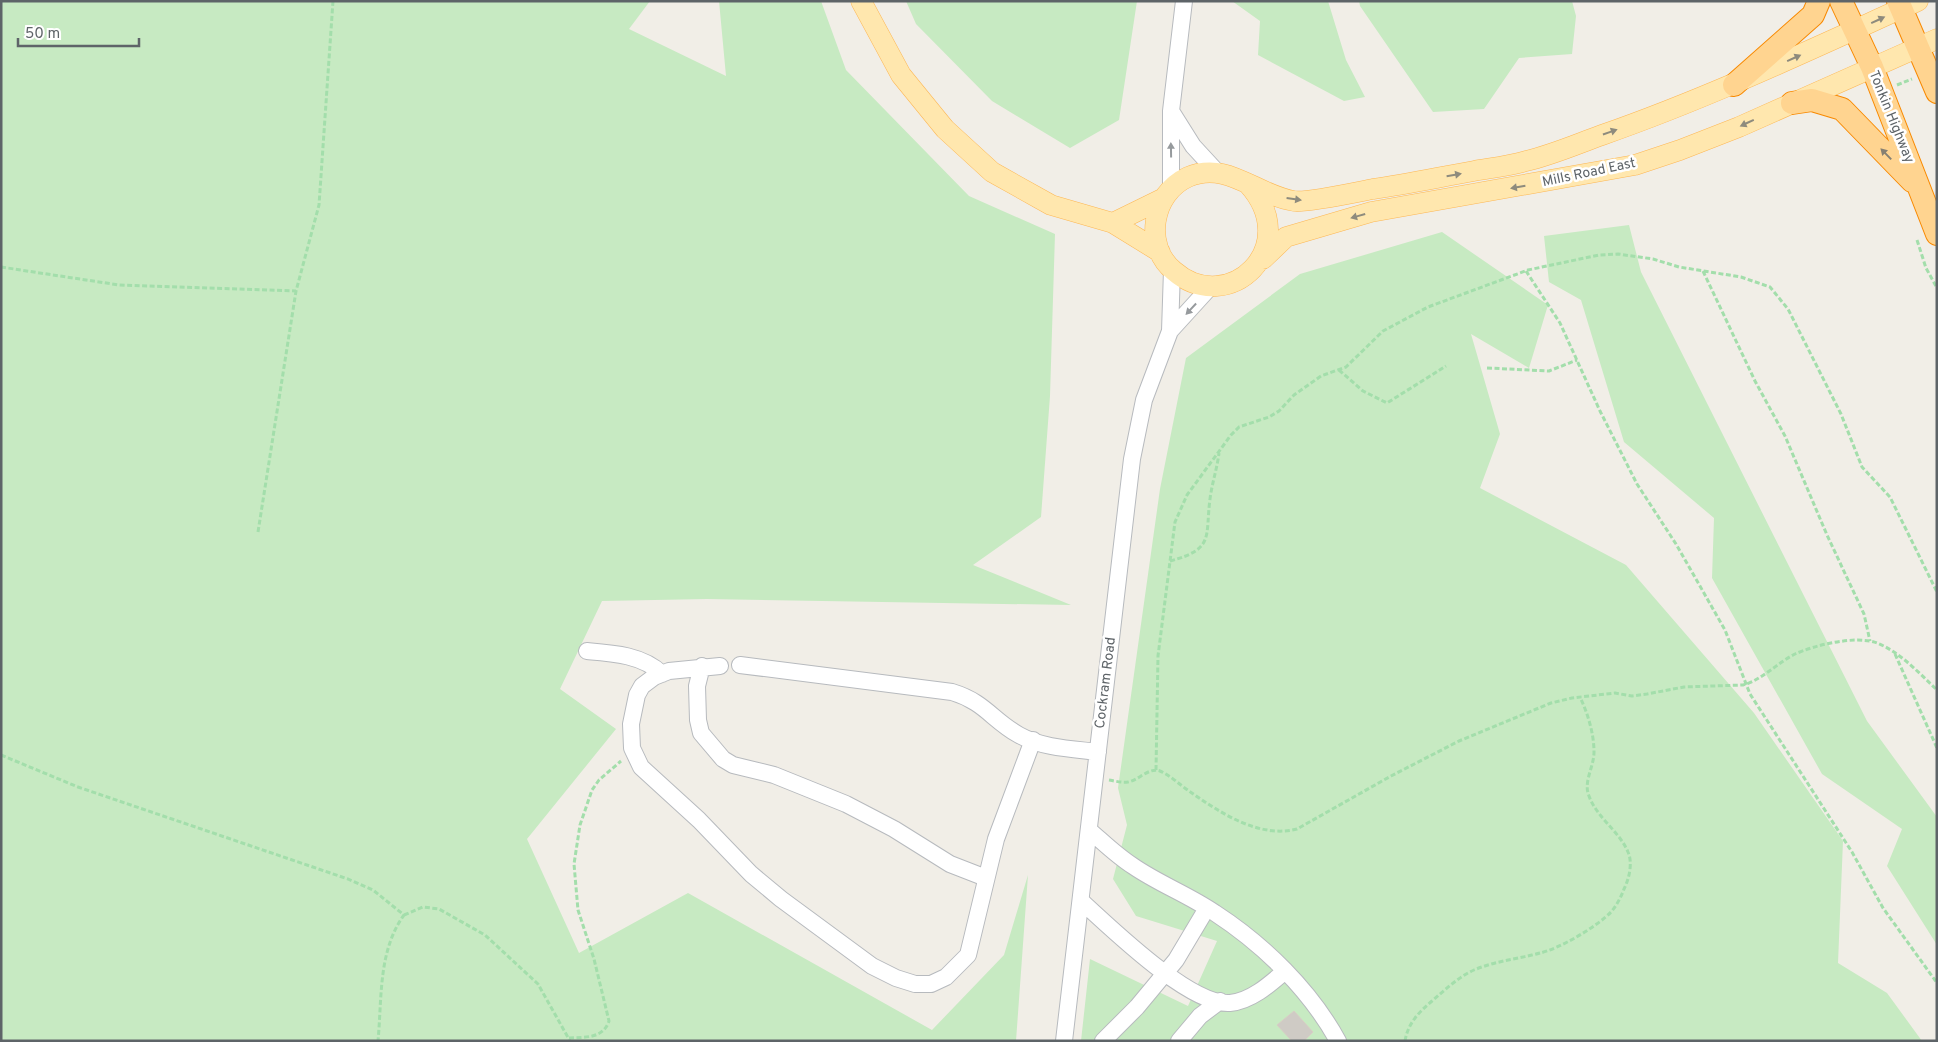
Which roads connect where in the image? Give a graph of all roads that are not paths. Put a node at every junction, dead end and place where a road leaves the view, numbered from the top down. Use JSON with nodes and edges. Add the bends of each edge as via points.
{"nodes":[{"id":1,"x":861,"y":1,"type":"edge"},
{"id":2,"x":1184,"y":1,"type":"edge"},
{"id":3,"x":1819,"y":1,"type":"edge"},
{"id":4,"x":1841,"y":1,"type":"edge"},
{"id":5,"x":1906,"y":4,"type":"edge"},
{"id":6,"x":1855,"y":31,"type":"junction"},
{"id":7,"x":1927,"y":43,"type":"edge"},
{"id":8,"x":1872,"y":67,"type":"junction"},
{"id":9,"x":1734,"y":85,"type":"junction"},
{"id":10,"x":1937,"y":92,"type":"edge"},
{"id":11,"x":1792,"y":103,"type":"junction"},
{"id":12,"x":1171,"y":111,"type":"junction"},
{"id":13,"x":1217,"y":172,"type":"junction"},
{"id":14,"x":1248,"y":184,"type":"junction"},
{"id":15,"x":1920,"y":189,"type":"junction"},
{"id":16,"x":1168,"y":193,"type":"junction"},
{"id":17,"x":1113,"y":223,"type":"junction"},
{"id":18,"x":1927,"y":236,"type":"edge"},
{"id":19,"x":1160,"y":252,"type":"junction"},
{"id":20,"x":1255,"y":266,"type":"junction"},
{"id":21,"x":1172,"y":270,"type":"junction"},
{"id":22,"x":1211,"y":286,"type":"junction"},
{"id":23,"x":1170,"y":331,"type":"junction"},
{"id":24,"x":587,"y":651,"type":"dead end"},
{"id":25,"x":740,"y":665,"type":"dead end"},
{"id":26,"x":702,"y":666,"type":"junction"},
{"id":27,"x":720,"y":666,"type":"dead end"},
{"id":28,"x":662,"y":674,"type":"junction"},
{"id":29,"x":1033,"y":740,"type":"junction"},
{"id":30,"x":1098,"y":752,"type":"junction"},
{"id":31,"x":1089,"y":830,"type":"junction"},
{"id":32,"x":986,"y":878,"type":"junction"},
{"id":33,"x":1080,"y":901,"type":"junction"},
{"id":34,"x":1207,"y":908,"type":"junction"},
{"id":35,"x":1284,"y":971,"type":"junction"},
{"id":36,"x":1164,"y":973,"type":"junction"},
{"id":37,"x":1220,"y":1002,"type":"junction"},
{"id":38,"x":1064,"y":1041,"type":"edge"},
{"id":39,"x":1103,"y":1041,"type":"edge"},
{"id":40,"x":1179,"y":1041,"type":"edge"},
{"id":41,"x":1338,"y":1041,"type":"edge"}],
"edges":[{"from":1,"to":17,"type":"main road","via":[[900,75],[945,129],[992,172],[1051,205]]},
{"from":2,"to":12,"type":"street"},
{"from":3,"to":9,"type":"highway","via":[[1813,15]]},
{"from":4,"to":6,"type":"highway","name":"Tonkin Highway"},
{"from":6,"to":5,"type":"main road","name":"Mills Road East","one_way":true},
{"from":5,"to":7,"type":"highway"},
{"from":6,"to":8,"type":"highway","name":"Tonkin Highway"},
{"from":9,"to":6,"type":"main road","name":"Mills Road East","one_way":true},
{"from":7,"to":8,"type":"main road","name":"Mills Road East"},
{"from":7,"to":10,"type":"highway"},
{"from":8,"to":11,"type":"main road","name":"Mills Road East"},
{"from":8,"to":15,"type":"highway","name":"Tonkin Highway"},
{"from":14,"to":9,"type":"main road","name":"Mills Road East","one_way":true,"via":[[1295,201],[1526,161],[1662,114]]},
{"from":15,"to":11,"type":"highway","one_way":true,"via":[[1842,109],[1812,100]]},
{"from":11,"to":20,"type":"main road","name":"Mills Road East","one_way":true,"via":[[1731,130],[1635,165],[1371,212],[1286,237]]},
{"from":12,"to":13,"type":"street","via":[[1193,146]]},
{"from":16,"to":12,"type":"street","one_way":true},
{"from":13,"to":14,"type":"main road"},
{"from":13,"to":16,"type":"main road","via":[[1200,173],[1185,179]]},
{"from":14,"to":20,"type":"main road","via":[[1268,215],[1265,251]]},
{"from":15,"to":18,"type":"highway","name":"Tonkin Highway"},
{"from":16,"to":17,"type":"main road"},
{"from":16,"to":19,"type":"main road","via":[[1156,215],[1155,234]]},
{"from":17,"to":19,"type":"main road"},
{"from":19,"to":21,"type":"main road"},
{"from":20,"to":22,"type":"main road","via":[[1235,281]]},
{"from":21,"to":22,"type":"main road","via":[[1184,279]]},
{"from":21,"to":23,"type":"street","name":"Cockram Road"},
{"from":22,"to":23,"type":"street","name":"Cockram Road","one_way":true},
{"from":23,"to":30,"type":"street","name":"Cockram Road","via":[[1144,400],[1132,459]]},
{"from":24,"to":28,"type":"street","via":[[631,657]]},
{"from":25,"to":29,"type":"street","via":[[952,692],[978,702],[1020,736]]},
{"from":26,"to":27,"type":"street"},
{"from":26,"to":28,"type":"street"},
{"from":26,"to":32,"type":"street","via":[[697,686],[698,720],[701,733],[723,759],[733,766],[774,775],[846,804],[950,864]]},
{"from":28,"to":32,"type":"street","via":[[642,686],[631,724],[634,752],[642,767],[751,874],[872,966],[915,984],[931,984],[946,977],[968,955]]},
{"from":29,"to":30,"type":"street"},
{"from":29,"to":32,"type":"street","via":[[996,839]]},
{"from":30,"to":31,"type":"street","name":"Cockram Road"},
{"from":31,"to":33,"type":"street","name":"Cockram Road"},
{"from":31,"to":34,"type":"street","via":[[1132,866]]},
{"from":33,"to":36,"type":"street"},
{"from":33,"to":38,"type":"street","name":"Cockram Road"},
{"from":34,"to":35,"type":"street"},
{"from":34,"to":36,"type":"street","via":[[1176,960]]},
{"from":35,"to":37,"type":"street","via":[[1262,990],[1242,1001]]},
{"from":35,"to":41,"type":"street","via":[[1323,1016]]},
{"from":36,"to":37,"type":"street","via":[[1200,995]]},
{"from":36,"to":39,"type":"street","via":[[1137,1007]]},
{"from":37,"to":40,"type":"street","via":[[1200,1016]]}]}
